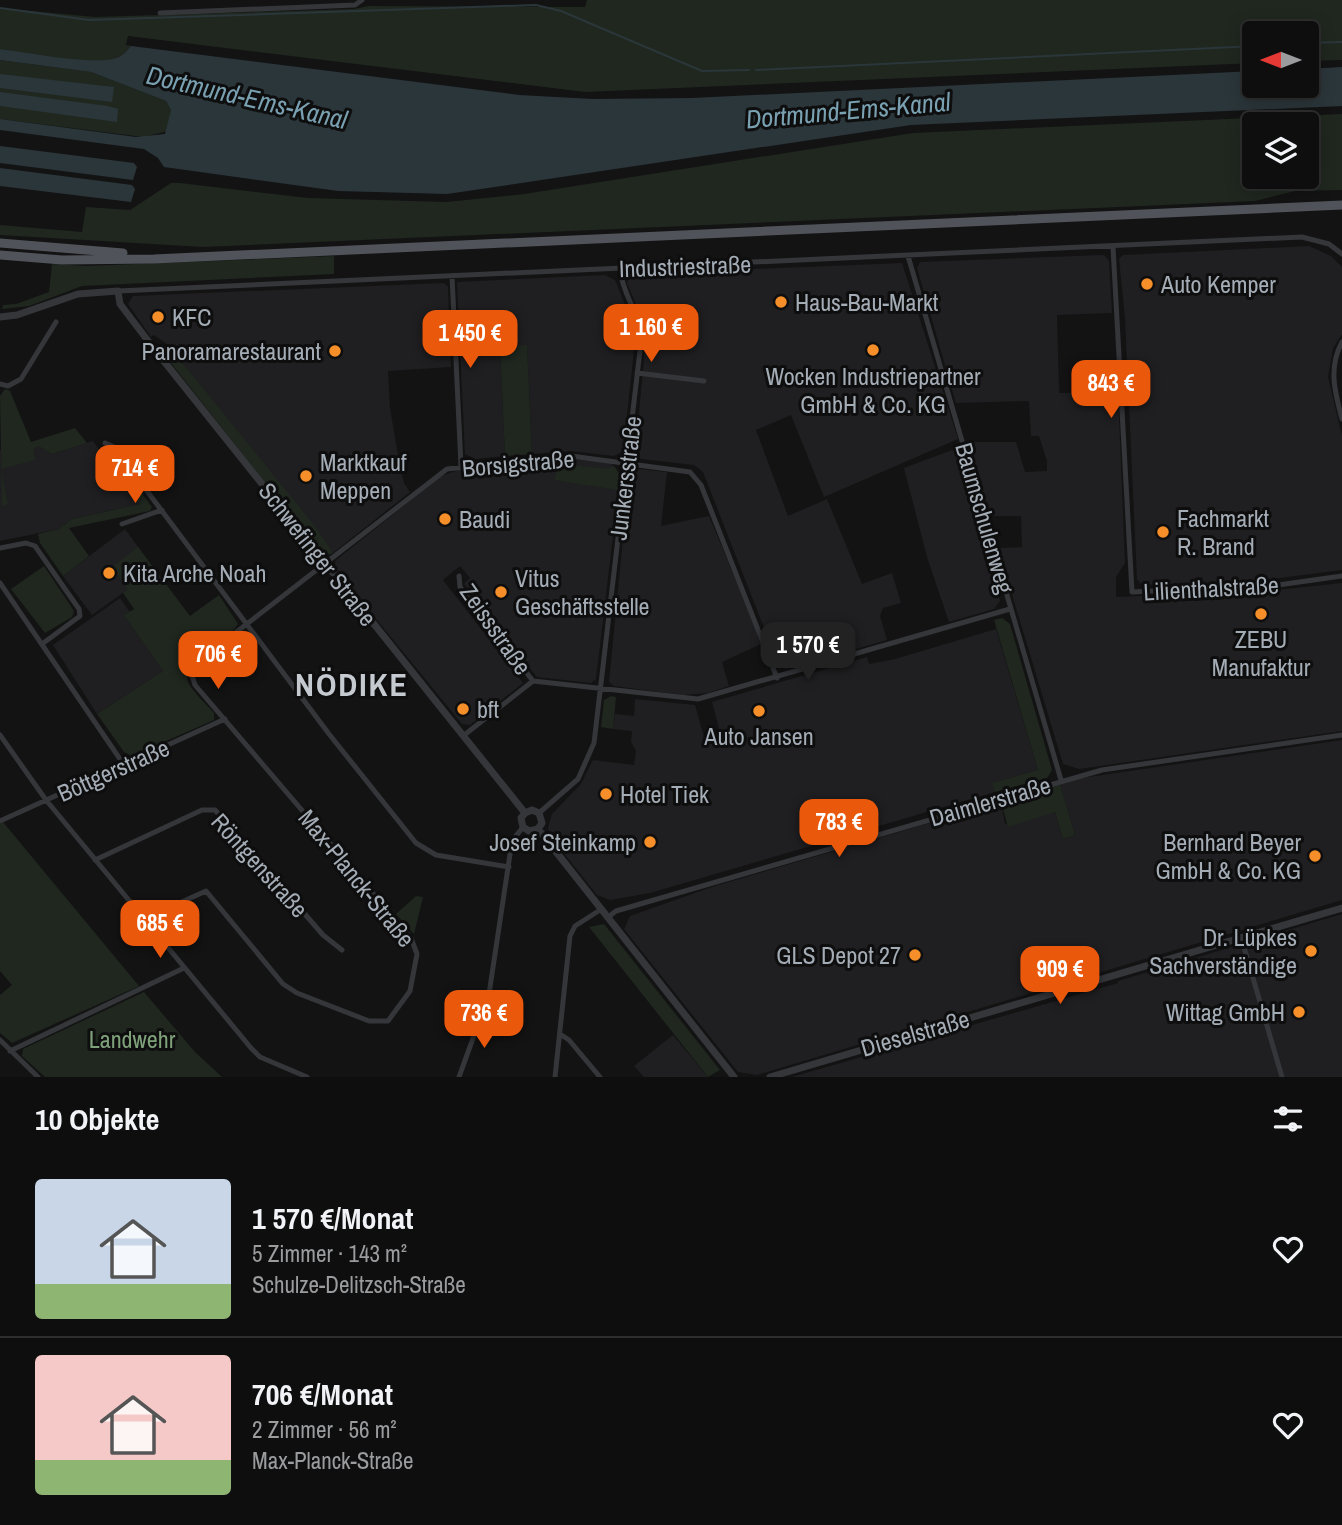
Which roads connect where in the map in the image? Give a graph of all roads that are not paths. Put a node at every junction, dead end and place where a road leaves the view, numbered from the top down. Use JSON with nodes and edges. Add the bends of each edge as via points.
{"nodes":[{"id":1,"x":247,"y":0,"type":"edge"},
{"id":2,"x":362,"y":0,"type":"edge"},
{"id":3,"x":248,"y":10,"type":"junction"},
{"id":4,"x":159,"y":13,"type":"dead end"},
{"id":5,"x":1342,"y":205,"type":"edge"},
{"id":6,"x":0,"y":243,"type":"edge"},
{"id":7,"x":1113,"y":247,"type":"junction"},
{"id":8,"x":1342,"y":254,"type":"edge"},
{"id":9,"x":0,"y":255,"type":"edge"},
{"id":10,"x":908,"y":256,"type":"junction"},
{"id":11,"x":184,"y":257,"type":"junction"},
{"id":12,"x":620,"y":269,"type":"junction"},
{"id":13,"x":452,"y":276,"type":"junction"},
{"id":14,"x":118,"y":291,"type":"junction"},
{"id":15,"x":0,"y":316,"type":"edge"},
{"id":16,"x":55,"y":323,"type":"dead end"},
{"id":17,"x":1342,"y":342,"type":"edge"},
{"id":18,"x":637,"y":373,"type":"junction"},
{"id":19,"x":704,"y":380,"type":"dead end"},
{"id":20,"x":0,"y":384,"type":"edge"},
{"id":21,"x":1342,"y":419,"type":"edge"},
{"id":22,"x":105,"y":443,"type":"dead end"},
{"id":23,"x":628,"y":462,"type":"junction"},
{"id":24,"x":461,"y":466,"type":"junction"},
{"id":25,"x":162,"y":510,"type":"junction"},
{"id":26,"x":122,"y":524,"type":"dead end"},
{"id":27,"x":0,"y":548,"type":"edge"},
{"id":28,"x":325,"y":562,"type":"junction"},
{"id":29,"x":459,"y":576,"type":"dead end"},
{"id":30,"x":1342,"y":576,"type":"edge"},
{"id":31,"x":0,"y":583,"type":"edge"},
{"id":32,"x":1010,"y":609,"type":"junction"},
{"id":33,"x":247,"y":624,"type":"junction"},
{"id":34,"x":43,"y":644,"type":"junction"},
{"id":35,"x":191,"y":673,"type":"joint"},
{"id":36,"x":777,"y":678,"type":"junction"},
{"id":37,"x":533,"y":681,"type":"junction"},
{"id":38,"x":600,"y":690,"type":"junction"},
{"id":39,"x":225,"y":719,"type":"junction"},
{"id":40,"x":0,"y":735,"type":"edge"},
{"id":41,"x":1342,"y":735,"type":"edge"},
{"id":42,"x":463,"y":736,"type":"junction"},
{"id":43,"x":124,"y":765,"type":"junction"},
{"id":44,"x":1061,"y":780,"type":"junction"},
{"id":45,"x":46,"y":800,"type":"junction"},
{"id":46,"x":524,"y":813,"type":"junction"},
{"id":47,"x":539,"y":813,"type":"junction"},
{"id":48,"x":0,"y":821,"type":"edge"},
{"id":49,"x":523,"y":827,"type":"junction"},
{"id":50,"x":538,"y":829,"type":"junction"},
{"id":51,"x":95,"y":860,"type":"junction"},
{"id":52,"x":509,"y":867,"type":"junction"},
{"id":53,"x":1342,"y":908,"type":"edge"},
{"id":54,"x":600,"y":910,"type":"junction"},
{"id":55,"x":607,"y":918,"type":"junction"},
{"id":56,"x":144,"y":919,"type":"junction"},
{"id":57,"x":1241,"y":937,"type":"junction"},
{"id":58,"x":342,"y":950,"type":"dead end"},
{"id":59,"x":184,"y":968,"type":"junction"},
{"id":60,"x":560,"y":1034,"type":"junction"},
{"id":61,"x":0,"y":1040,"type":"edge"},
{"id":62,"x":10,"y":1051,"type":"junction"},
{"id":63,"x":38,"y":1077,"type":"edge"},
{"id":64,"x":307,"y":1077,"type":"edge"},
{"id":65,"x":459,"y":1077,"type":"edge"},
{"id":66,"x":555,"y":1077,"type":"edge"},
{"id":67,"x":600,"y":1077,"type":"edge"},
{"id":68,"x":734,"y":1077,"type":"edge"},
{"id":69,"x":770,"y":1077,"type":"edge"},
{"id":70,"x":1282,"y":1077,"type":"edge"}],
"edges":[{"from":1,"to":3,"type":"street"},
{"from":2,"to":3,"type":"street","via":[[355,5]]},
{"from":3,"to":4,"type":"street"},
{"from":5,"to":11,"type":"main road"},
{"from":6,"to":11,"type":"main road"},
{"from":7,"to":8,"type":"street","name":"Industriestraße","via":[[1302,237],[1329,244]]},
{"from":7,"to":10,"type":"street","name":"Industriestraße"},
{"from":7,"to":30,"type":"street","name":"Lilienthalstraße","via":[[1132,593],[1271,586]]},
{"from":9,"to":11,"type":"main road","via":[[62,260]]},
{"from":10,"to":12,"type":"street","name":"Industriestraße"},
{"from":10,"to":32,"type":"street","name":"Baumschulenweg"},
{"from":12,"to":13,"type":"street","name":"Industriestraße"},
{"from":12,"to":18,"type":"street","name":"Junkersstraße","via":[[641,333]]},
{"from":13,"to":14,"type":"street","name":"Industriestraße"},
{"from":13,"to":24,"type":"street"},
{"from":14,"to":15,"type":"street","name":"Industriestraße","via":[[78,294],[26,313]]},
{"from":14,"to":28,"type":"street","name":"Schwefinger Straße","via":[[123,308]]},
{"from":16,"to":20,"type":"street","via":[[21,379],[8,386]]},
{"from":17,"to":21,"type":"street","via":[[1333,386]]},
{"from":18,"to":19,"type":"street"},
{"from":18,"to":23,"type":"street","name":"Junkersstraße"},
{"from":22,"to":25,"type":"street","via":[[114,447]]},
{"from":23,"to":24,"type":"street","name":"Borsigstraße","via":[[571,456]]},
{"from":23,"to":36,"type":"street","name":"Borsigstraße","via":[[684,469],[696,477]]},
{"from":23,"to":38,"type":"street","name":"Junkersstraße"},
{"from":24,"to":28,"type":"street","name":"Borsigstraße","via":[[438,473]]},
{"from":25,"to":26,"type":"street"},
{"from":25,"to":33,"type":"street"},
{"from":27,"to":34,"type":"street","via":[[26,543],[35,546],[79,609],[76,622]]},
{"from":28,"to":33,"type":"street","name":"Borsigstraße"},
{"from":28,"to":42,"type":"street","name":"Schwefinger Straße"},
{"from":29,"to":37,"type":"street","name":"Zeissstraße","via":[[460,587]]},
{"from":31,"to":34,"type":"street"},
{"from":32,"to":36,"type":"street"},
{"from":32,"to":44,"type":"street","name":"Baumschulenweg"},
{"from":33,"to":35,"type":"street","name":"Borsigstraße"},
{"from":33,"to":52,"type":"street","via":[[416,843],[436,855]]},
{"from":34,"to":43,"type":"street"},
{"from":35,"to":39,"type":"street","name":"Max-Planck-Straße","via":[[195,685]]},
{"from":36,"to":38,"type":"street","via":[[698,699]]},
{"from":37,"to":38,"type":"street"},
{"from":37,"to":42,"type":"street"},
{"from":38,"to":47,"type":"street","name":"Junkersstraße","via":[[588,762],[578,779]]},
{"from":39,"to":43,"type":"street","name":"Böttgerstraße"},
{"from":39,"to":56,"type":"street","name":"Max-Planck-Straße","via":[[411,938],[417,954],[410,991],[392,1018],[376,1022],[297,993],[277,977],[206,891]]},
{"from":40,"to":45,"type":"street"},
{"from":41,"to":44,"type":"street","name":"Daimlerstraße","via":[[1102,769]]},
{"from":42,"to":46,"type":"street","name":"Schwefinger Straße"},
{"from":43,"to":45,"type":"street","name":"Böttgerstraße"},
{"from":44,"to":55,"type":"street","name":"Daimlerstraße","via":[[616,911]]},
{"from":45,"to":48,"type":"street","name":"Böttgerstraße"},
{"from":45,"to":51,"type":"street"},
{"from":46,"to":47,"type":"street"},
{"from":46,"to":49,"type":"street"},
{"from":47,"to":50,"type":"street"},
{"from":49,"to":50,"type":"street"},
{"from":49,"to":52,"type":"street","via":[[512,841]]},
{"from":50,"to":54,"type":"street"},
{"from":51,"to":56,"type":"street"},
{"from":51,"to":58,"type":"street","name":"Röntgenstraße","via":[[202,810],[215,810],[323,935]]},
{"from":52,"to":65,"type":"street","via":[[489,994]]},
{"from":53,"to":57,"type":"street","name":"Dieselstraße"},
{"from":54,"to":55,"type":"street"},
{"from":54,"to":60,"type":"street","via":[[575,926],[570,936]]},
{"from":55,"to":68,"type":"street"},
{"from":56,"to":59,"type":"street"},
{"from":57,"to":69,"type":"street","name":"Dieselstraße"},
{"from":57,"to":70,"type":"street"},
{"from":59,"to":62,"type":"street"},
{"from":59,"to":64,"type":"street","via":[[260,1057]]},
{"from":60,"to":66,"type":"street"},
{"from":60,"to":67,"type":"street"},
{"from":61,"to":62,"type":"street"},
{"from":62,"to":63,"type":"street"}]}
